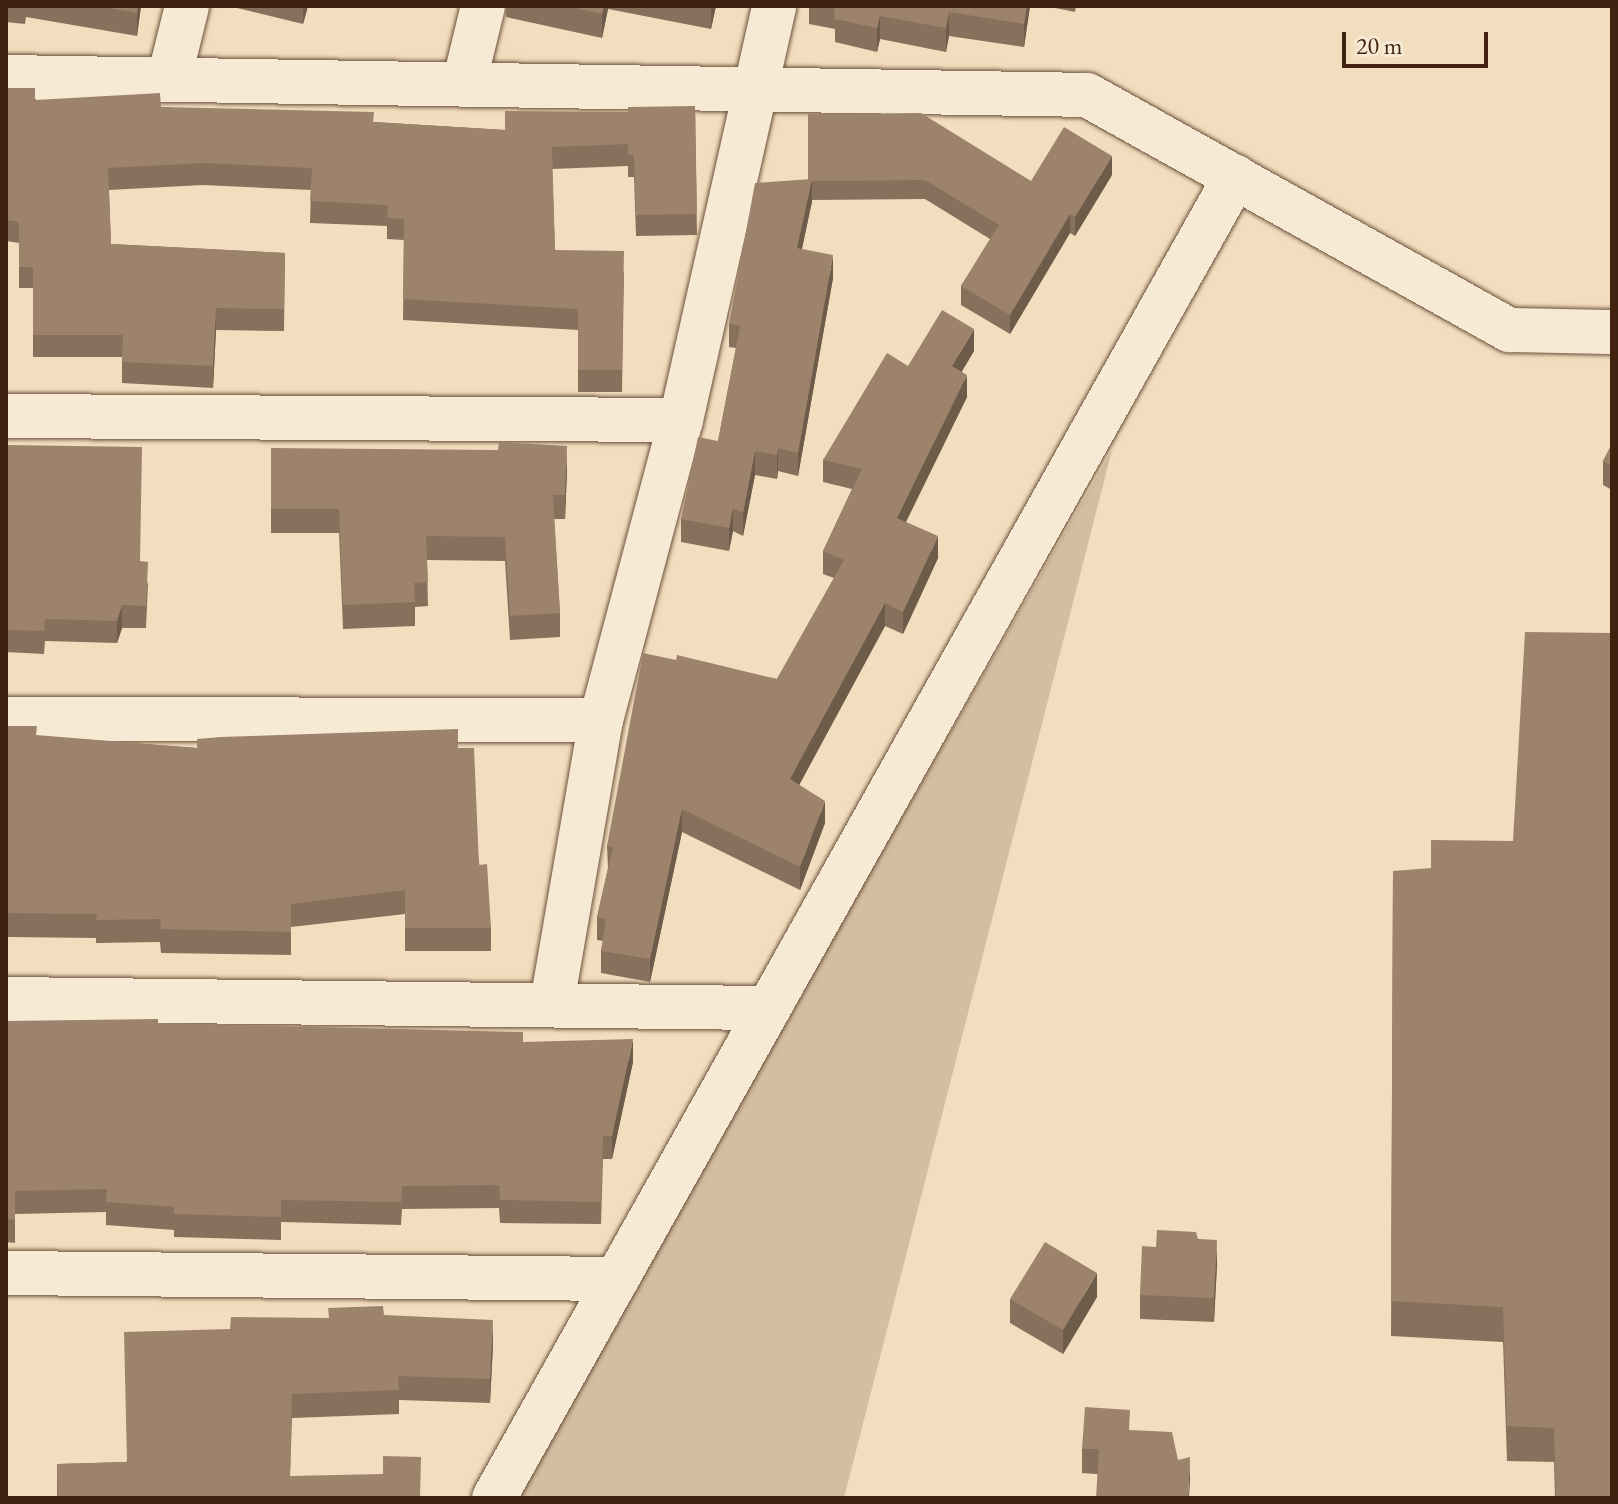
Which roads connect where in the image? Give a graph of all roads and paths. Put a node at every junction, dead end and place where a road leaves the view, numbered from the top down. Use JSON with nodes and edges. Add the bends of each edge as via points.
{"nodes":[{"id":1,"x":187,"y":6,"type":"edge"},
{"id":2,"x":483,"y":6,"type":"edge"},
{"id":3,"x":774,"y":6,"type":"edge"},
{"id":4,"x":6,"y":77,"type":"edge"},
{"id":5,"x":169,"y":79,"type":"junction"},
{"id":6,"x":464,"y":84,"type":"junction"},
{"id":7,"x":754,"y":89,"type":"junction"},
{"id":8,"x":1235,"y":177,"type":"junction"},
{"id":9,"x":1612,"y":332,"type":"edge"},
{"id":10,"x":6,"y":416,"type":"edge"},
{"id":11,"x":681,"y":420,"type":"junction"},
{"id":12,"x":6,"y":719,"type":"edge"},
{"id":13,"x":601,"y":720,"type":"junction"},
{"id":14,"x":6,"y":999,"type":"edge"},
{"id":15,"x":552,"y":1003,"type":"junction"},
{"id":16,"x":769,"y":1008,"type":"junction"},
{"id":17,"x":6,"y":1273,"type":"edge"},
{"id":18,"x":617,"y":1279,"type":"junction"},
{"id":19,"x":494,"y":1498,"type":"edge"}],
"edges":[{"from":1,"to":5,"type":"street"},
{"from":2,"to":6,"type":"street"},
{"from":3,"to":7,"type":"street"},
{"from":4,"to":5,"type":"street"},
{"from":5,"to":6,"type":"street"},
{"from":6,"to":7,"type":"street"},
{"from":7,"to":8,"type":"street","via":[[1087,95]]},
{"from":7,"to":11,"type":"street"},
{"from":8,"to":9,"type":"street","via":[[1510,330]]},
{"from":8,"to":16,"type":"street"},
{"from":10,"to":11,"type":"street"},
{"from":11,"to":13,"type":"street"},
{"from":12,"to":13,"type":"street"},
{"from":13,"to":15,"type":"street"},
{"from":14,"to":15,"type":"street"},
{"from":15,"to":16,"type":"street"},
{"from":16,"to":18,"type":"street"},
{"from":17,"to":18,"type":"street"},
{"from":18,"to":19,"type":"street"}]}
